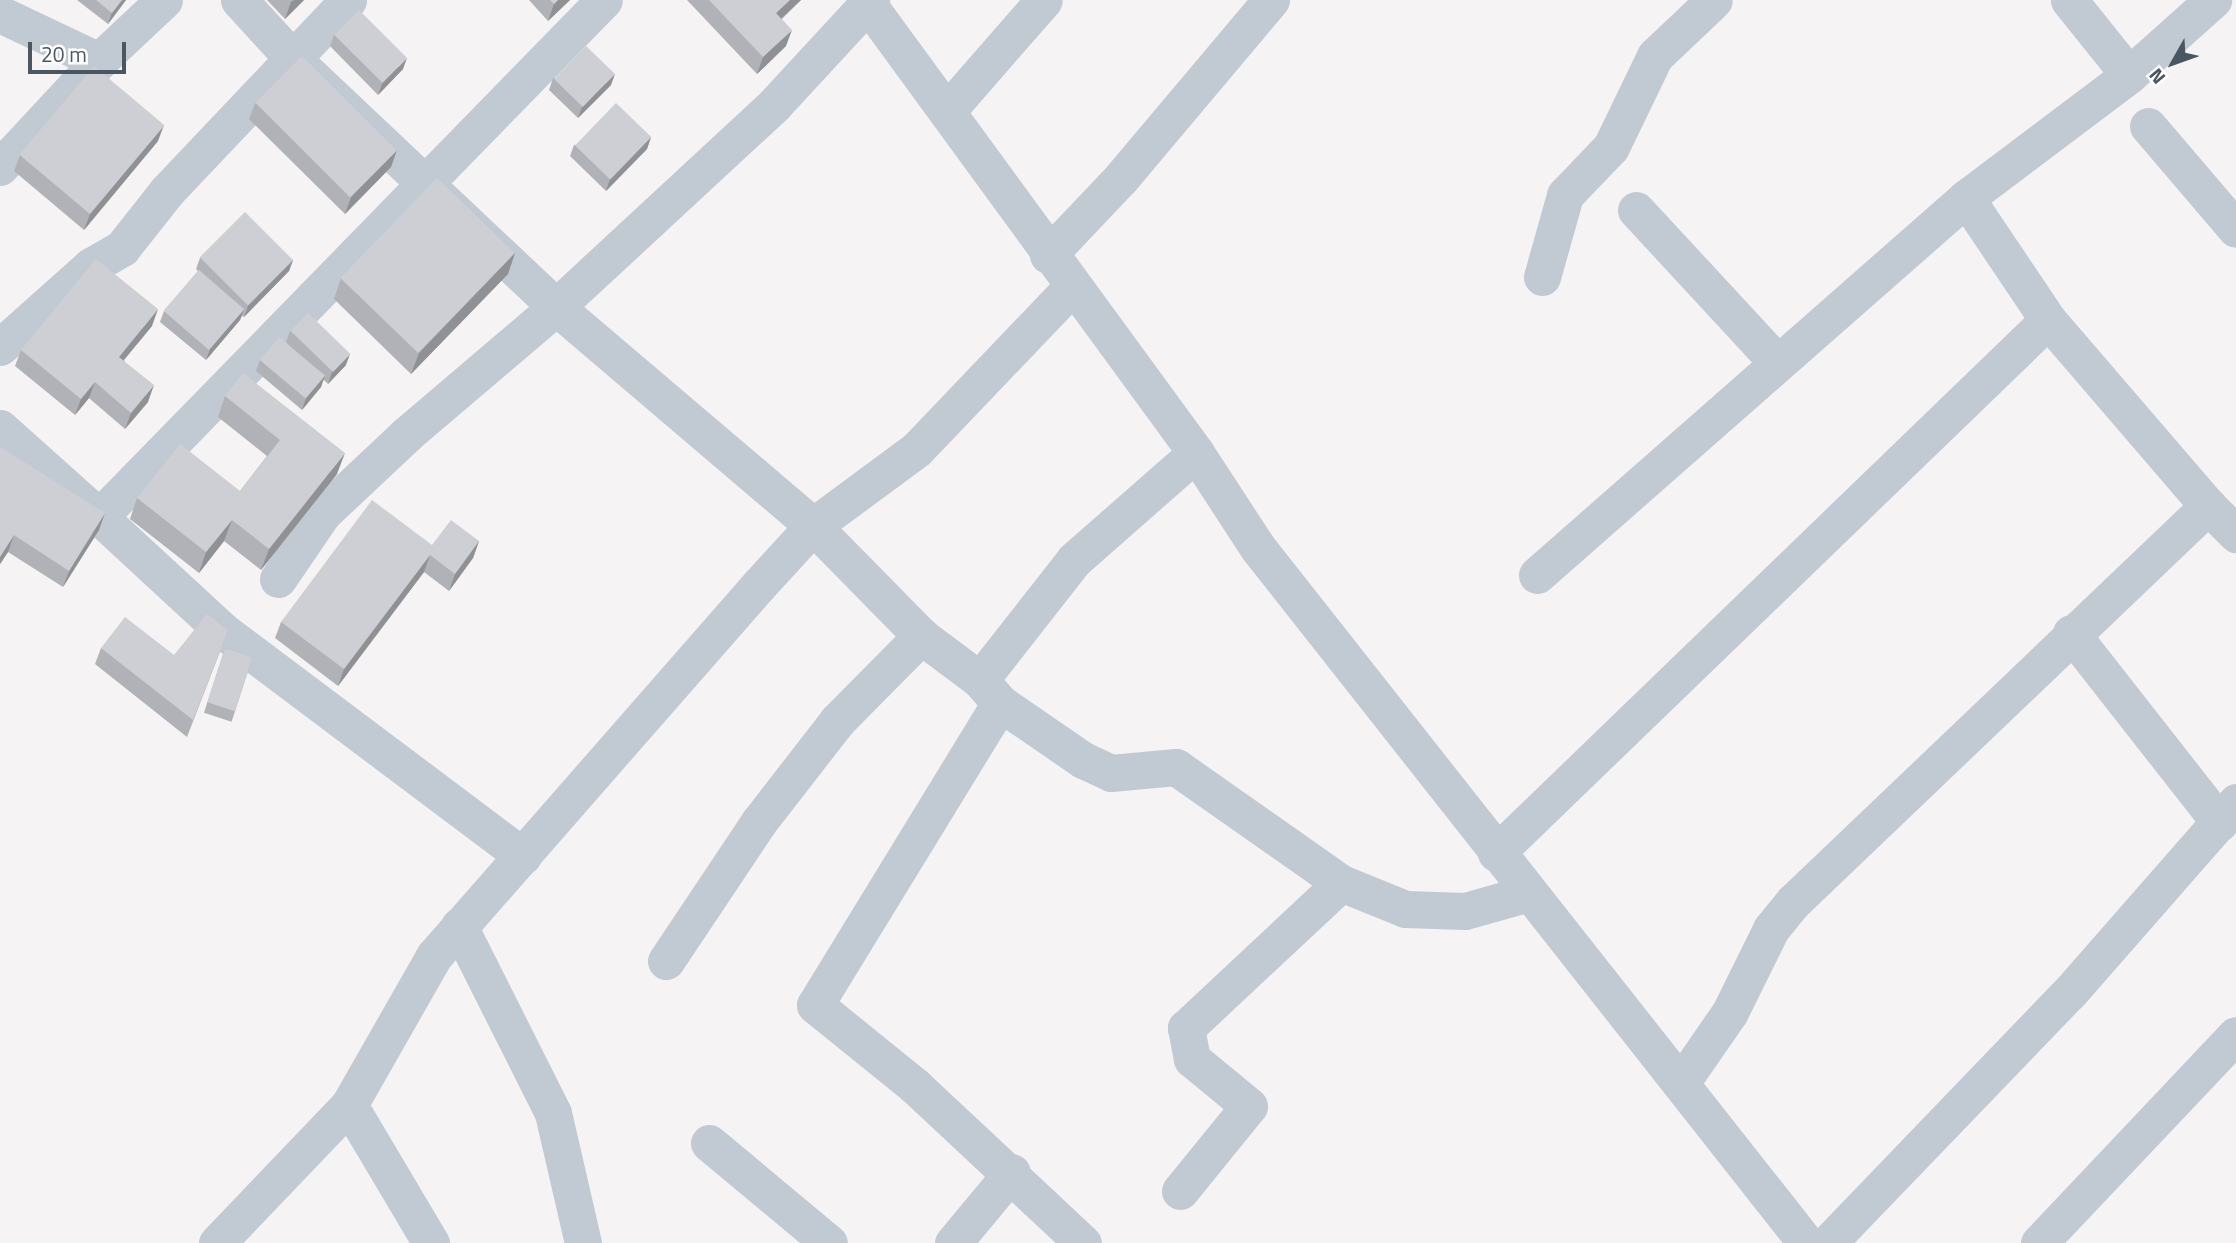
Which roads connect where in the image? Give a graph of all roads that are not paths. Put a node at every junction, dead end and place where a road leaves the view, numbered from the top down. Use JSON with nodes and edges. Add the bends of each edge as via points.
{"nodes":[{"id":1,"x":164,"y":0,"type":"edge"},
{"id":2,"x":239,"y":0,"type":"edge"},
{"id":3,"x":348,"y":0,"type":"edge"},
{"id":4,"x":604,"y":0,"type":"edge"},
{"id":5,"x":1044,"y":0,"type":"edge"},
{"id":6,"x":1271,"y":0,"type":"edge"},
{"id":7,"x":1714,"y":0,"type":"edge"},
{"id":8,"x":2068,"y":0,"type":"edge"},
{"id":9,"x":2213,"y":0,"type":"edge"},
{"id":10,"x":868,"y":1,"type":"edge"},
{"id":11,"x":0,"y":14,"type":"edge"},
{"id":12,"x":294,"y":60,"type":"junction"},
{"id":13,"x":99,"y":61,"type":"junction"},
{"id":14,"x":2129,"y":75,"type":"junction"},
{"id":15,"x":947,"y":111,"type":"junction"},
{"id":16,"x":2148,"y":126,"type":"dead end"},
{"id":17,"x":0,"y":167,"type":"edge"},
{"id":18,"x":424,"y":181,"type":"junction"},
{"id":19,"x":1966,"y":198,"type":"junction"},
{"id":20,"x":1636,"y":210,"type":"dead end"},
{"id":21,"x":2236,"y":229,"type":"edge"},
{"id":22,"x":1048,"y":255,"type":"junction"},
{"id":23,"x":1542,"y":277,"type":"dead end"},
{"id":24,"x":1072,"y":287,"type":"junction"},
{"id":25,"x":556,"y":307,"type":"junction"},
{"id":26,"x":2048,"y":320,"type":"junction"},
{"id":27,"x":0,"y":347,"type":"edge"},
{"id":28,"x":1777,"y":362,"type":"junction"},
{"id":29,"x":0,"y":428,"type":"edge"},
{"id":30,"x":1196,"y":453,"type":"junction"},
{"id":31,"x":2208,"y":506,"type":"junction"},
{"id":32,"x":94,"y":512,"type":"junction"},
{"id":33,"x":813,"y":526,"type":"junction"},
{"id":34,"x":2236,"y":534,"type":"edge"},
{"id":35,"x":1537,"y":575,"type":"dead end"},
{"id":36,"x":278,"y":579,"type":"dead end"},
{"id":37,"x":2071,"y":633,"type":"junction"},
{"id":38,"x":921,"y":636,"type":"junction"},
{"id":39,"x":990,"y":692,"type":"junction"},
{"id":40,"x":2228,"y":812,"type":"edge"},
{"id":41,"x":1496,"y":853,"type":"junction"},
{"id":42,"x":523,"y":856,"type":"junction"},
{"id":43,"x":1341,"y":883,"type":"junction"},
{"id":44,"x":1529,"y":893,"type":"junction"},
{"id":45,"x":459,"y":926,"type":"junction"},
{"id":46,"x":666,"y":961,"type":"dead end"},
{"id":47,"x":2236,"y":1035,"type":"edge"},
{"id":48,"x":1681,"y":1083,"type":"junction"},
{"id":49,"x":349,"y":1105,"type":"junction"},
{"id":50,"x":709,"y":1143,"type":"dead end"},
{"id":51,"x":1012,"y":1172,"type":"junction"},
{"id":52,"x":1180,"y":1191,"type":"dead end"},
{"id":53,"x":217,"y":1243,"type":"edge"},
{"id":54,"x":431,"y":1243,"type":"edge"},
{"id":55,"x":583,"y":1243,"type":"edge"},
{"id":56,"x":829,"y":1243,"type":"edge"},
{"id":57,"x":953,"y":1243,"type":"edge"},
{"id":58,"x":1083,"y":1243,"type":"edge"},
{"id":59,"x":1806,"y":1243,"type":"edge"},
{"id":60,"x":1828,"y":1243,"type":"edge"},
{"id":61,"x":2039,"y":1243,"type":"edge"}],
"edges":[{"from":1,"to":13,"type":"street"},
{"from":2,"to":12,"type":"street"},
{"from":3,"to":12,"type":"street"},
{"from":4,"to":18,"type":"street"},
{"from":5,"to":15,"type":"street"},
{"from":6,"to":22,"type":"street","via":[[1121,178]]},
{"from":7,"to":23,"type":"street","via":[[1655,56],[1611,147],[1565,195]]},
{"from":8,"to":14,"type":"street"},
{"from":9,"to":14,"type":"street"},
{"from":10,"to":15,"type":"street"},
{"from":10,"to":25,"type":"street","via":[[775,104]]},
{"from":11,"to":13,"type":"street"},
{"from":12,"to":18,"type":"street"},
{"from":12,"to":27,"type":"street","via":[[167,191],[121,248],[90,266]]},
{"from":13,"to":17,"type":"street"},
{"from":14,"to":19,"type":"street"},
{"from":15,"to":22,"type":"street"},
{"from":16,"to":21,"type":"street"},
{"from":18,"to":25,"type":"street"},
{"from":18,"to":32,"type":"street","via":[[115,504]]},
{"from":19,"to":26,"type":"street"},
{"from":19,"to":28,"type":"street"},
{"from":20,"to":28,"type":"street"},
{"from":22,"to":24,"type":"street"},
{"from":24,"to":30,"type":"street"},
{"from":24,"to":33,"type":"street","via":[[917,449]]},
{"from":25,"to":33,"type":"street"},
{"from":25,"to":36,"type":"street","via":[[407,434],[323,513]]},
{"from":26,"to":31,"type":"street"},
{"from":26,"to":41,"type":"street"},
{"from":28,"to":35,"type":"street"},
{"from":29,"to":32,"type":"street"},
{"from":30,"to":39,"type":"street","via":[[1074,560]]},
{"from":30,"to":41,"type":"street","via":[[1258,548]]},
{"from":31,"to":34,"type":"street"},
{"from":31,"to":37,"type":"street"},
{"from":32,"to":42,"type":"street","via":[[223,631]]},
{"from":33,"to":38,"type":"street"},
{"from":33,"to":42,"type":"street"},
{"from":37,"to":40,"type":"street"},
{"from":37,"to":48,"type":"street","via":[[1793,902],[1771,929],[1730,1012]]},
{"from":38,"to":39,"type":"street"},
{"from":38,"to":46,"type":"street","via":[[837,721],[758,823]]},
{"from":39,"to":43,"type":"street","via":[[1100,771],[1177,767]]},
{"from":39,"to":51,"type":"street","via":[[815,1005]]},
{"from":40,"to":60,"type":"street","via":[[2070,993]]},
{"from":41,"to":44,"type":"street"},
{"from":42,"to":45,"type":"street"},
{"from":43,"to":44,"type":"street","via":[[1405,909],[1465,911]]},
{"from":43,"to":52,"type":"street","via":[[1186,1028],[1192,1059],[1249,1106]]},
{"from":44,"to":48,"type":"street"},
{"from":45,"to":49,"type":"street","via":[[426,968]]},
{"from":45,"to":55,"type":"street","via":[[553,1113]]},
{"from":47,"to":61,"type":"street"},
{"from":48,"to":59,"type":"street"},
{"from":49,"to":53,"type":"street"},
{"from":49,"to":54,"type":"street"},
{"from":50,"to":56,"type":"street"},
{"from":51,"to":57,"type":"street"},
{"from":51,"to":58,"type":"street"}]}
